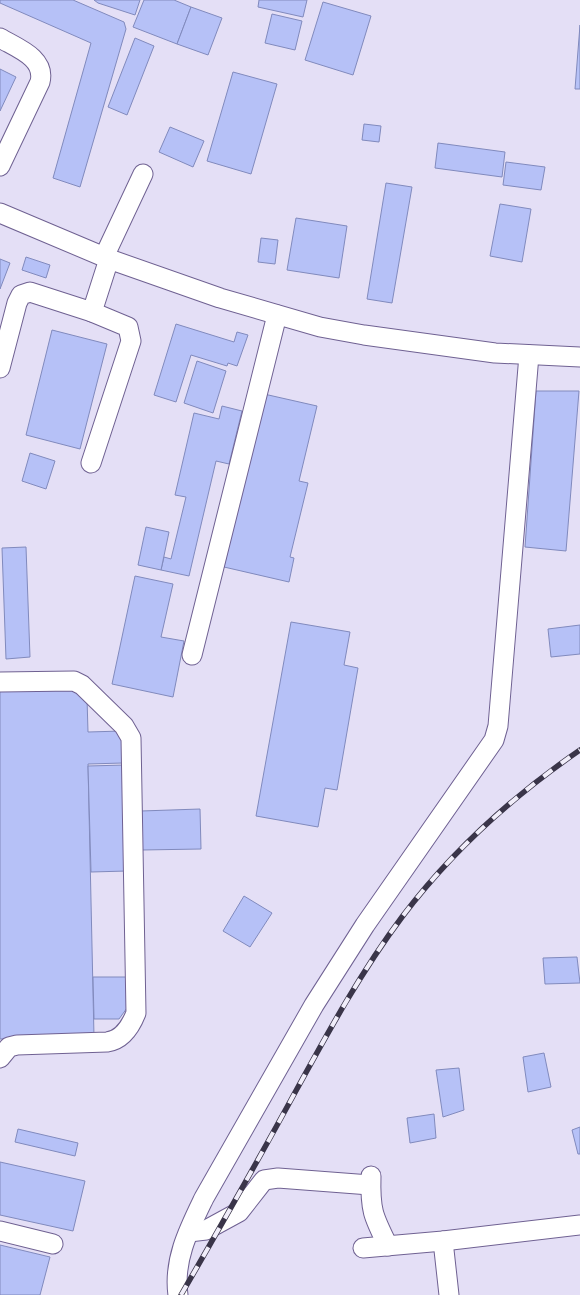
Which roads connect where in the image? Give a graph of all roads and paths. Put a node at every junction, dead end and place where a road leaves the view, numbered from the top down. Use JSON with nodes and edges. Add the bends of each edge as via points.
{"nodes":[{"id":1,"x":0,"y":38,"type":"edge"},
{"id":2,"x":0,"y":166,"type":"edge"},
{"id":3,"x":143,"y":174,"type":"dead end"},
{"id":4,"x":0,"y":213,"type":"edge"},
{"id":5,"x":107,"y":258,"type":"junction"},
{"id":6,"x":92,"y":312,"type":"junction"},
{"id":7,"x":277,"y":315,"type":"junction"},
{"id":8,"x":529,"y":355,"type":"junction"},
{"id":9,"x":580,"y":357,"type":"edge"},
{"id":10,"x":0,"y":368,"type":"edge"},
{"id":11,"x":91,"y":463,"type":"dead end"},
{"id":12,"x":192,"y":655,"type":"dead end"},
{"id":13,"x":0,"y":682,"type":"edge"},
{"id":14,"x":0,"y":1058,"type":"edge"},
{"id":15,"x":580,"y":1225,"type":"edge"},
{"id":16,"x":0,"y":1231,"type":"edge"},
{"id":17,"x":189,"y":1232,"type":"junction"},
{"id":18,"x":443,"y":1242,"type":"junction"},
{"id":19,"x":53,"y":1244,"type":"dead end"},
{"id":20,"x":388,"y":1246,"type":"junction"},
{"id":21,"x":363,"y":1248,"type":"dead end"},
{"id":22,"x":178,"y":1295,"type":"edge"},
{"id":23,"x":449,"y":1295,"type":"edge"}],
"edges":[{"from":1,"to":2,"type":"street","via":[[36,60],[42,71],[40,82]]},
{"from":3,"to":5,"type":"street"},
{"from":4,"to":5,"type":"street"},
{"from":5,"to":6,"type":"street"},
{"from":5,"to":7,"type":"street"},
{"from":6,"to":10,"type":"street","via":[[30,292],[21,295]]},
{"from":6,"to":11,"type":"street","via":[[128,327],[130,341]]},
{"from":7,"to":8,"type":"street","via":[[364,335]]},
{"from":7,"to":12,"type":"street"},
{"from":8,"to":9,"type":"street"},
{"from":8,"to":17,"type":"street","via":[[498,726],[494,740],[314,1004],[204,1198]]},
{"from":13,"to":14,"type":"street","via":[[74,681],[82,685],[129,732],[136,1013],[116,1041],[17,1045],[9,1047]]},
{"from":15,"to":18,"type":"street"},
{"from":16,"to":19,"type":"street"},
{"from":17,"to":20,"type":"street","via":[[206,1230],[239,1212],[264,1180],[371,1181],[371,1209]]},
{"from":17,"to":22,"type":"street","via":[[178,1262]]},
{"from":18,"to":20,"type":"street"},
{"from":18,"to":23,"type":"street"},
{"from":20,"to":21,"type":"street"}]}
